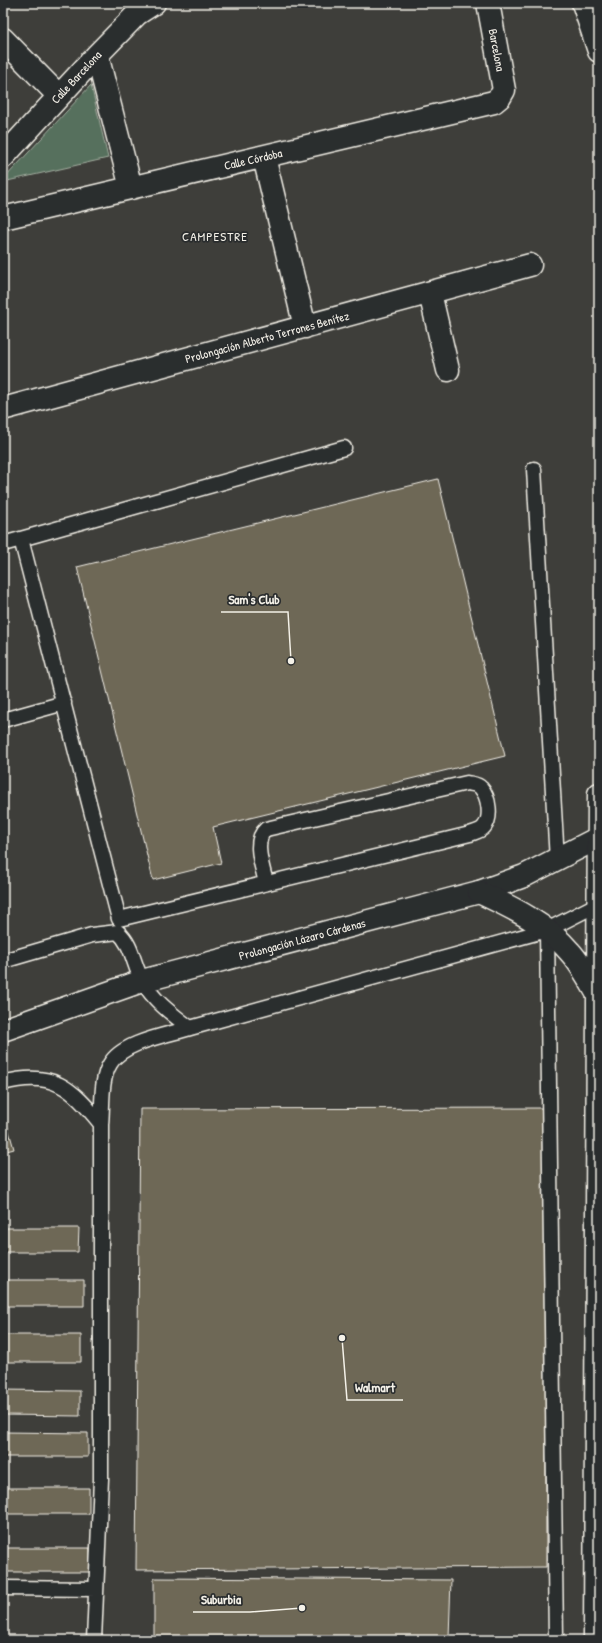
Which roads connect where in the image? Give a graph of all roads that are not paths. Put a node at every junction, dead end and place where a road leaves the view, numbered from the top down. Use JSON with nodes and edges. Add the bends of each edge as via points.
{"nodes":[{"id":1,"x":154,"y":3,"type":"edge"},
{"id":2,"x":488,"y":3,"type":"edge"},
{"id":3,"x":583,"y":3,"type":"edge"},
{"id":4,"x":3,"y":38,"type":"edge"},
{"id":5,"x":599,"y":52,"type":"edge"},
{"id":6,"x":97,"y":55,"type":"junction"},
{"id":7,"x":59,"y":96,"type":"junction"},
{"id":8,"x":500,"y":97,"type":"joint"},
{"id":9,"x":3,"y":157,"type":"edge"},
{"id":10,"x":264,"y":157,"type":"junction"},
{"id":11,"x":131,"y":188,"type":"junction"},
{"id":12,"x":3,"y":218,"type":"edge"},
{"id":13,"x":530,"y":265,"type":"dead end"},
{"id":14,"x":430,"y":292,"type":"junction"},
{"id":15,"x":305,"y":327,"type":"junction"},
{"id":16,"x":448,"y":370,"type":"dead end"},
{"id":17,"x":3,"y":409,"type":"edge"},
{"id":18,"x":344,"y":448,"type":"dead end"},
{"id":19,"x":534,"y":469,"type":"dead end"},
{"id":20,"x":21,"y":539,"type":"junction"},
{"id":21,"x":3,"y":544,"type":"edge"},
{"id":22,"x":64,"y":703,"type":"junction"},
{"id":23,"x":3,"y":720,"type":"edge"},
{"id":24,"x":599,"y":794,"type":"edge"},
{"id":25,"x":599,"y":839,"type":"edge"},
{"id":26,"x":557,"y":860,"type":"junction"},
{"id":27,"x":266,"y":883,"type":"junction"},
{"id":28,"x":479,"y":892,"type":"junction"},
{"id":29,"x":599,"y":904,"type":"edge"},
{"id":30,"x":547,"y":930,"type":"junction"},
{"id":31,"x":3,"y":961,"type":"edge"},
{"id":32,"x":142,"y":981,"type":"junction"},
{"id":33,"x":597,"y":993,"type":"junction"},
{"id":34,"x":190,"y":1028,"type":"junction"},
{"id":35,"x":3,"y":1030,"type":"edge"},
{"id":36,"x":3,"y":1083,"type":"edge"},
{"id":37,"x":101,"y":1124,"type":"junction"},
{"id":38,"x":3,"y":1588,"type":"edge"},
{"id":39,"x":96,"y":1588,"type":"junction"},
{"id":40,"x":94,"y":1640,"type":"edge"},
{"id":41,"x":556,"y":1640,"type":"edge"},
{"id":42,"x":595,"y":1640,"type":"edge"}],
"edges":[{"from":1,"to":6,"type":"street","name":"Calle Barcelona","via":[[137,14]]},
{"from":2,"to":8,"type":"street","name":"Barcelona","via":[[503,82],[504,90]]},
{"from":3,"to":5,"type":"street"},
{"from":4,"to":7,"type":"street"},
{"from":6,"to":7,"type":"street","name":"Calle Barcelona"},
{"from":6,"to":11,"type":"street"},
{"from":7,"to":9,"type":"street","name":"Calle Barcelona"},
{"from":8,"to":10,"type":"street","name":"Calle Córdoba","via":[[485,105]]},
{"from":10,"to":11,"type":"street","name":"Calle Córdoba"},
{"from":10,"to":15,"type":"street"},
{"from":11,"to":12,"type":"street","name":"Calle Córdoba"},
{"from":13,"to":14,"type":"street","name":"Prolongación Alberto Terrones Benítez"},
{"from":14,"to":15,"type":"street","name":"Prolongación Alberto Terrones Benítez"},
{"from":14,"to":16,"type":"street"},
{"from":15,"to":17,"type":"street","name":"Prolongación Alberto Terrones Benítez"},
{"from":18,"to":20,"type":"lane"},
{"from":19,"to":26,"type":"lane"},
{"from":20,"to":21,"type":"lane"},
{"from":20,"to":22,"type":"lane"},
{"from":22,"to":23,"type":"lane"},
{"from":22,"to":27,"type":"lane","via":[[119,918]]},
{"from":24,"to":25,"type":"street"},
{"from":25,"to":26,"type":"street","name":"Prolongación Lázaro Cárdenas"},
{"from":25,"to":29,"type":"street"},
{"from":26,"to":28,"type":"street","name":"Prolongación Lázaro Cárdenas","via":[[524,876]]},
{"from":27,"to":27,"type":"lane","via":[[478,832],[489,820],[485,793],[475,784],[467,783],[266,829],[260,835],[259,846]]},
{"from":28,"to":30,"type":"street","via":[[525,915]]},
{"from":28,"to":32,"type":"street","name":"Prolongación Lázaro Cárdenas"},
{"from":29,"to":30,"type":"lane"},
{"from":29,"to":33,"type":"street"},
{"from":30,"to":33,"type":"street","via":[[570,952]]},
{"from":30,"to":34,"type":"lane"},
{"from":30,"to":41,"type":"lane"},
{"from":31,"to":32,"type":"lane","via":[[92,935],[118,932],[126,939]]},
{"from":32,"to":34,"type":"lane","via":[[154,999]]},
{"from":32,"to":35,"type":"street","name":"Prolongación Lázaro Cárdenas"},
{"from":33,"to":42,"type":"street"},
{"from":34,"to":37,"type":"lane","via":[[133,1045],[116,1056],[106,1073]]},
{"from":36,"to":37,"type":"lane","via":[[38,1078],[54,1082],[68,1088],[81,1099]]},
{"from":37,"to":39,"type":"lane","via":[[102,1479]]},
{"from":38,"to":39,"type":"lane"},
{"from":39,"to":40,"type":"lane"}]}
